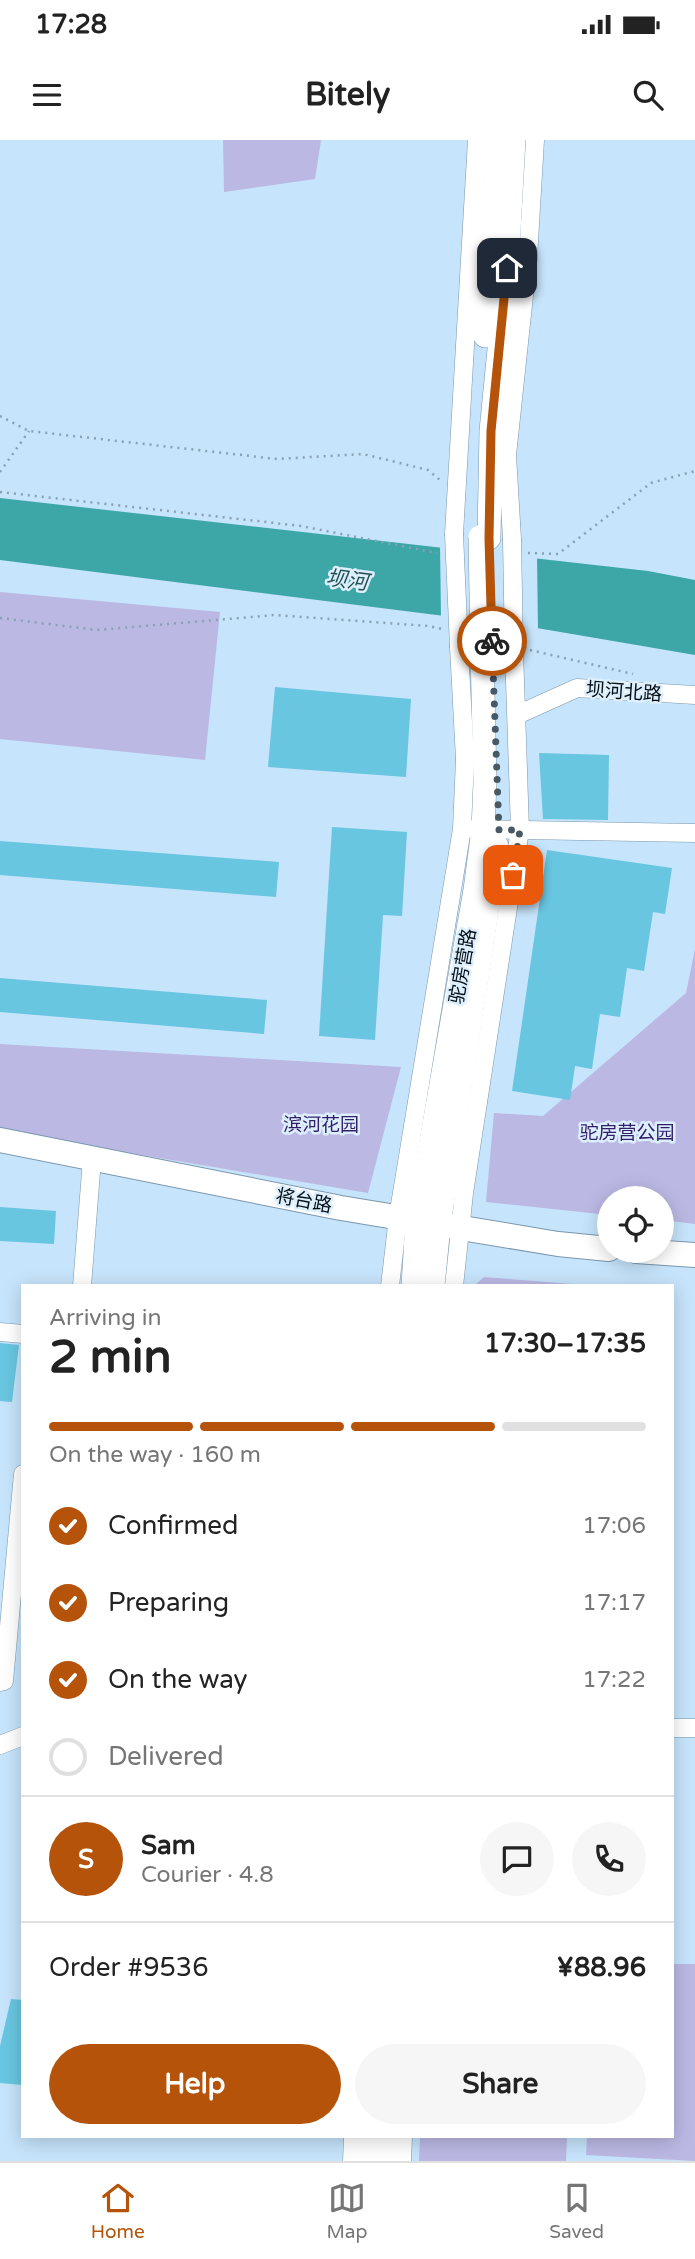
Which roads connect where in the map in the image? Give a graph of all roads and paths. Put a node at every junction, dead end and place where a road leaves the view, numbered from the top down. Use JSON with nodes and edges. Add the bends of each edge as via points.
{"nodes":[{"id":1,"x":477,"y":140,"type":"edge"},
{"id":2,"x":497,"y":140,"type":"edge"},
{"id":3,"x":514,"y":140,"type":"edge"},
{"id":4,"x":535,"y":140,"type":"edge"},
{"id":5,"x":0,"y":416,"type":"edge"},
{"id":6,"x":29,"y":431,"type":"junction"},
{"id":7,"x":695,"y":471,"type":"edge"},
{"id":8,"x":0,"y":472,"type":"edge"},
{"id":9,"x":0,"y":492,"type":"edge"},
{"id":10,"x":456,"y":493,"type":"junction"},
{"id":11,"x":500,"y":542,"type":"junction"},
{"id":12,"x":444,"y":553,"type":"dead end"},
{"id":13,"x":0,"y":618,"type":"edge"},
{"id":14,"x":442,"y":629,"type":"dead end"},
{"id":15,"x":505,"y":651,"type":"junction"},
{"id":16,"x":633,"y":674,"type":"dead end"},
{"id":17,"x":695,"y":695,"type":"edge"},
{"id":18,"x":517,"y":715,"type":"junction"},
{"id":19,"x":491,"y":830,"type":"junction"},
{"id":20,"x":695,"y":833,"type":"edge"},
{"id":21,"x":0,"y":1140,"type":"edge"},
{"id":22,"x":92,"y":1159,"type":"junction"},
{"id":23,"x":428,"y":1223,"type":"junction"},
{"id":24,"x":597,"y":1248,"type":"edge"},
{"id":25,"x":674,"y":1254,"type":"edge"},
{"id":26,"x":695,"y":1255,"type":"edge"},
{"id":27,"x":82,"y":1284,"type":"edge"},
{"id":28,"x":391,"y":1284,"type":"edge"},
{"id":29,"x":413,"y":1284,"type":"edge"},
{"id":30,"x":433,"y":1284,"type":"edge"},
{"id":31,"x":453,"y":1284,"type":"edge"},
{"id":32,"x":0,"y":1332,"type":"edge"},
{"id":33,"x":21,"y":1334,"type":"edge"},
{"id":34,"x":21,"y":1496,"type":"edge"},
{"id":35,"x":0,"y":1682,"type":"edge"},
{"id":36,"x":674,"y":1728,"type":"edge"},
{"id":37,"x":695,"y":1728,"type":"edge"},
{"id":38,"x":21,"y":1737,"type":"edge"},
{"id":39,"x":0,"y":1745,"type":"edge"},
{"id":40,"x":353,"y":2138,"type":"edge"},
{"id":41,"x":366,"y":2138,"type":"edge"},
{"id":42,"x":386,"y":2138,"type":"edge"},
{"id":43,"x":403,"y":2138,"type":"edge"},
{"id":44,"x":352,"y":2161,"type":"edge"},
{"id":45,"x":365,"y":2161,"type":"edge"},
{"id":46,"x":385,"y":2161,"type":"edge"},
{"id":47,"x":402,"y":2161,"type":"edge"}],
"edges":[{"from":1,"to":10,"type":"street"},
{"from":2,"to":11,"type":"street","name":"驼房营路","via":[[479,442]]},
{"from":3,"to":11,"type":"street","name":"驼房营路","via":[[491,431]]},
{"from":4,"to":11,"type":"street"},
{"from":5,"to":6,"type":"path"},
{"from":6,"to":8,"type":"path"},
{"from":6,"to":10,"type":"path","via":[[277,459],[363,454],[428,470]]},
{"from":7,"to":11,"type":"path","via":[[651,483],[558,554]]},
{"from":9,"to":12,"type":"path","via":[[302,526]]},
{"from":10,"to":19,"type":"street","bridge":true,"via":[[465,759]]},
{"from":11,"to":15,"type":"street","name":"驼房营路"},
{"from":13,"to":14,"type":"path","via":[[97,630],[275,615]]},
{"from":15,"to":16,"type":"path"},
{"from":15,"to":18,"type":"street"},
{"from":15,"to":19,"type":"street","name":"驼房营路"},
{"from":17,"to":18,"type":"street","name":"坝河北路","via":[[577,688]]},
{"from":18,"to":19,"type":"street"},
{"from":19,"to":20,"type":"street"},
{"from":19,"to":23,"type":"street"},
{"from":19,"to":23,"type":"street","name":"驼房营路","via":[[475,890]]},
{"from":21,"to":22,"type":"main road","name":"将台路"},
{"from":22,"to":23,"type":"main road","name":"将台路"},
{"from":22,"to":27,"type":"street"},
{"from":23,"to":24,"type":"main road","name":"将台路"},
{"from":23,"to":28,"type":"street"},
{"from":23,"to":29,"type":"street","name":"驼房营路"},
{"from":23,"to":30,"type":"street","name":"驼房营路"},
{"from":23,"to":31,"type":"street"},
{"from":25,"to":26,"type":"main road"},
{"from":32,"to":33,"type":"street"},
{"from":34,"to":35,"type":"street","via":[[4,1681]]},
{"from":36,"to":37,"type":"street"},
{"from":38,"to":39,"type":"street"},
{"from":40,"to":44,"type":"street"},
{"from":41,"to":45,"type":"street"},
{"from":42,"to":46,"type":"street"},
{"from":43,"to":47,"type":"street"}]}
